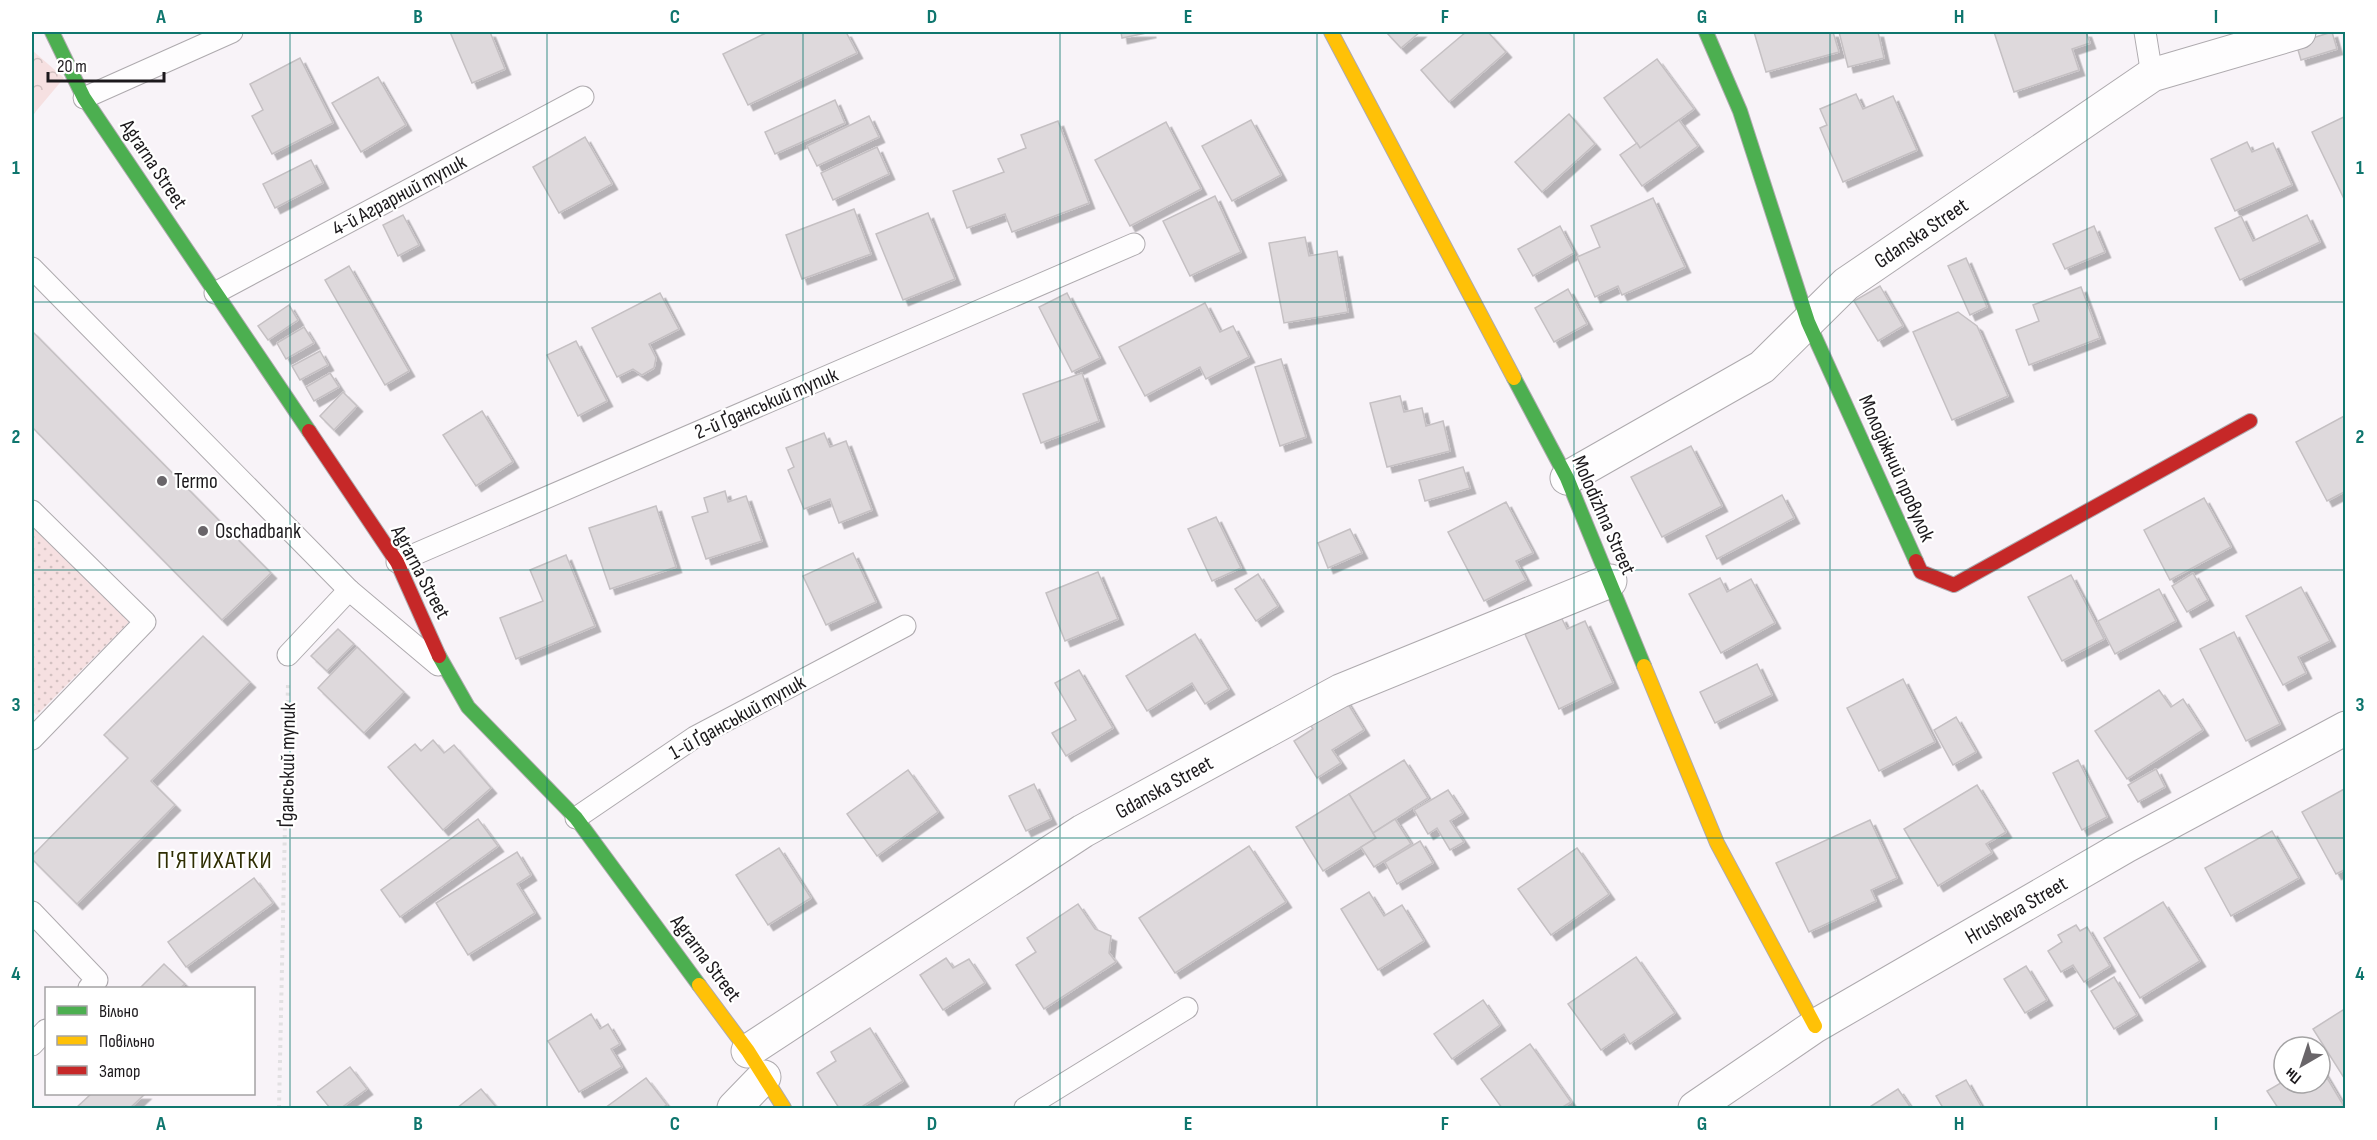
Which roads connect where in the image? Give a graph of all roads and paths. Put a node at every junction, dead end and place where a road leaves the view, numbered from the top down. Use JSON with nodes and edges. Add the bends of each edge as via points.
{"nodes":[{"id":1,"x":51,"y":32,"type":"edge"},
{"id":2,"x":232,"y":32,"type":"edge"},
{"id":3,"x":1331,"y":32,"type":"edge"},
{"id":4,"x":1706,"y":32,"type":"edge"},
{"id":5,"x":2145,"y":32,"type":"edge"},
{"id":6,"x":2299,"y":32,"type":"edge"},
{"id":7,"x":2152,"y":75,"type":"junction"},
{"id":8,"x":583,"y":97,"type":"dead end"},
{"id":9,"x":84,"y":98,"type":"junction"},
{"id":10,"x":1134,"y":244,"type":"dead end"},
{"id":11,"x":32,"y":268,"type":"edge"},
{"id":12,"x":215,"y":293,"type":"junction"},
{"id":13,"x":1808,"y":322,"type":"junction"},
{"id":14,"x":2250,"y":421,"type":"dead end"},
{"id":15,"x":1567,"y":478,"type":"junction"},
{"id":16,"x":32,"y":511,"type":"edge"},
{"id":17,"x":397,"y":562,"type":"junction"},
{"id":18,"x":1610,"y":581,"type":"junction"},
{"id":19,"x":349,"y":590,"type":"junction"},
{"id":20,"x":905,"y":626,"type":"dead end"},
{"id":21,"x":288,"y":655,"type":"joint"},
{"id":22,"x":447,"y":674,"type":"junction"},
{"id":23,"x":2346,"y":728,"type":"edge"},
{"id":24,"x":32,"y":739,"type":"edge"},
{"id":25,"x":576,"y":818,"type":"junction"},
{"id":26,"x":32,"y":912,"type":"edge"},
{"id":27,"x":90,"y":987,"type":"edge"},
{"id":28,"x":1186,"y":1008,"type":"dead end"},
{"id":29,"x":1815,"y":1026,"type":"junction"},
{"id":30,"x":45,"y":1031,"type":"edge"},
{"id":31,"x":32,"y":1045,"type":"edge"},
{"id":32,"x":756,"y":1064,"type":"junction"},
{"id":33,"x":279,"y":1108,"type":"edge"},
{"id":34,"x":734,"y":1108,"type":"edge"},
{"id":35,"x":784,"y":1108,"type":"edge"},
{"id":36,"x":1025,"y":1108,"type":"edge"},
{"id":37,"x":1695,"y":1108,"type":"edge"}],
"edges":[{"from":1,"to":9,"type":"street","name":"Agrarna Street"},
{"from":2,"to":9,"type":"lane"},
{"from":3,"to":15,"type":"street","name":"Molodizhna Street"},
{"from":4,"to":13,"type":"street","name":"Молодіжний провулок","via":[[1740,111]]},
{"from":5,"to":7,"type":"lane"},
{"from":6,"to":7,"type":"street","name":"Gdanska Street"},
{"from":7,"to":13,"type":"street","name":"Gdanska Street","via":[[1846,284]]},
{"from":8,"to":12,"type":"lane","name":"4-й Аграрний тупик"},
{"from":9,"to":12,"type":"street","name":"Agrarna Street"},
{"from":10,"to":17,"type":"lane","name":"2-й Ґданський тупик"},
{"from":11,"to":19,"type":"lane"},
{"from":12,"to":17,"type":"street","name":"Agrarna Street"},
{"from":13,"to":14,"type":"street","name":"Молодіжний провулок","via":[[1921,572],[1954,585]]},
{"from":13,"to":15,"type":"street","name":"Gdanska Street","via":[[1762,368]]},
{"from":15,"to":18,"type":"street","name":"Molodizhna Street"},
{"from":16,"to":24,"type":"lane","via":[[145,622]]},
{"from":17,"to":22,"type":"street","name":"Agrarna Street"},
{"from":18,"to":29,"type":"street","name":"Molodizhna Street","via":[[1717,843]]},
{"from":18,"to":32,"type":"street","name":"Gdanska Street","via":[[1340,690],[1083,831]]},
{"from":19,"to":21,"type":"lane"},
{"from":19,"to":22,"type":"lane"},
{"from":20,"to":25,"type":"lane","name":"1-й Ґданський тупик","via":[[695,737]]},
{"from":21,"to":33,"type":"path","name":"Ґданський тупик"},
{"from":22,"to":25,"type":"street","name":"Agrarna Street","via":[[468,706]]},
{"from":23,"to":29,"type":"street","name":"Hrusheva Street","via":[[2126,846]]},
{"from":25,"to":32,"type":"street","name":"Agrarna Street"},
{"from":26,"to":27,"type":"lane","via":[[97,980]]},
{"from":28,"to":36,"type":"lane"},
{"from":29,"to":37,"type":"street","name":"Hrusheva Street"},
{"from":30,"to":31,"type":"lane"},
{"from":32,"to":34,"type":"street","name":"Gdanska Street"},
{"from":32,"to":35,"type":"street","name":"Agrarna Street"}]}
